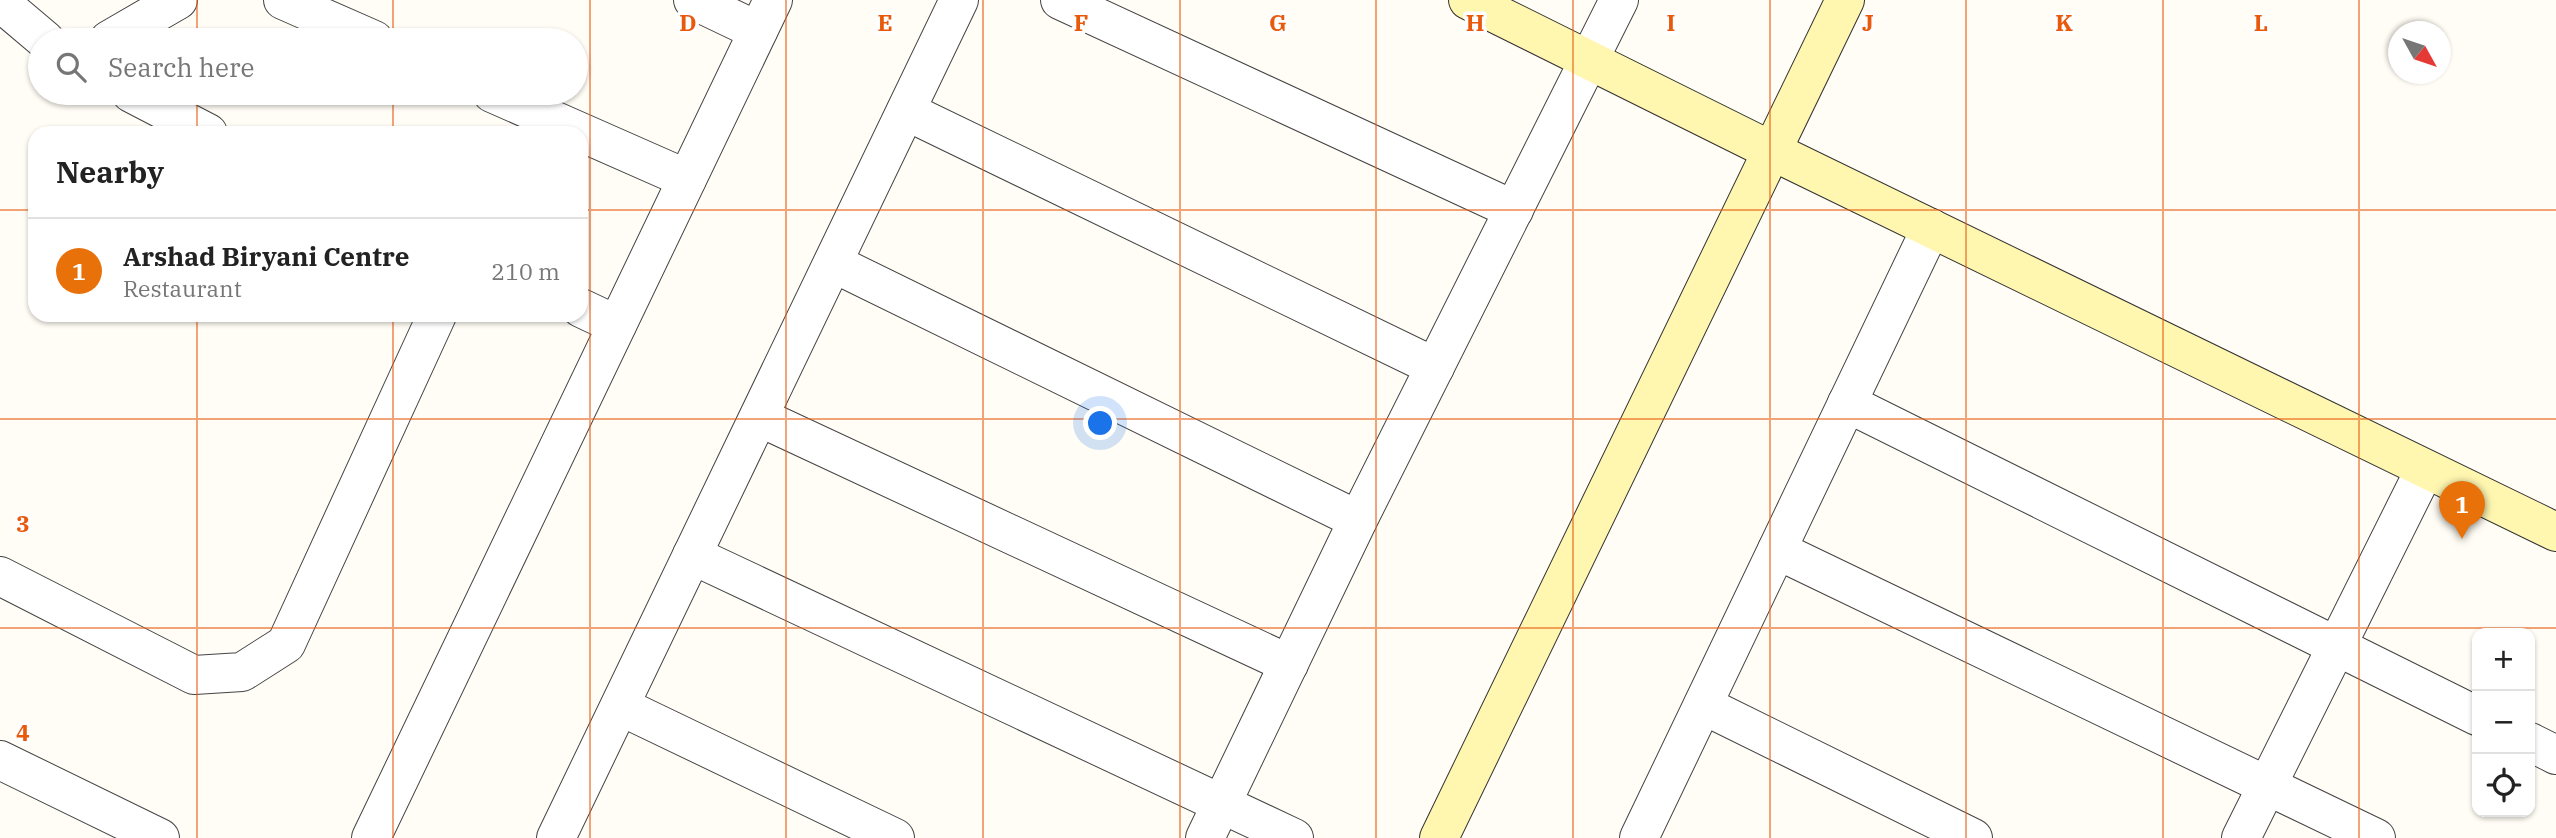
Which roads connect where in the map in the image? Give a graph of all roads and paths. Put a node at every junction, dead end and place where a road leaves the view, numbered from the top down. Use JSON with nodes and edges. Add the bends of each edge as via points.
{"nodes":[{"id":1,"x":178,"y":0,"type":"edge"},
{"id":2,"x":284,"y":0,"type":"edge"},
{"id":3,"x":693,"y":0,"type":"edge"},
{"id":4,"x":959,"y":0,"type":"edge"},
{"id":5,"x":1059,"y":0,"type":"edge"},
{"id":6,"x":1468,"y":0,"type":"edge"},
{"id":7,"x":1619,"y":0,"type":"edge"},
{"id":8,"x":1845,"y":0,"type":"edge"},
{"id":9,"x":0,"y":2,"type":"edge"},
{"id":10,"x":765,"y":16,"type":"edge"},
{"id":11,"x":31,"y":28,"type":"edge"},
{"id":12,"x":130,"y":28,"type":"edge"},
{"id":13,"x":347,"y":28,"type":"edge"},
{"id":14,"x":1589,"y":60,"type":"junction"},
{"id":15,"x":154,"y":105,"type":"edge"},
{"id":16,"x":519,"y":105,"type":"edge"},
{"id":17,"x":906,"y":111,"type":"junction"},
{"id":18,"x":195,"y":126,"type":"edge"},
{"id":19,"x":567,"y":126,"type":"edge"},
{"id":20,"x":588,"y":135,"type":"edge"},
{"id":21,"x":1772,"y":151,"type":"junction"},
{"id":22,"x":687,"y":179,"type":"junction"},
{"id":23,"x":1514,"y":210,"type":"junction"},
{"id":24,"x":1931,"y":228,"type":"junction"},
{"id":25,"x":833,"y":263,"type":"junction"},
{"id":26,"x":588,"y":311,"type":"edge"},
{"id":27,"x":434,"y":322,"type":"edge"},
{"id":28,"x":617,"y":325,"type":"junction"},
{"id":29,"x":1435,"y":367,"type":"junction"},
{"id":30,"x":1847,"y":403,"type":"junction"},
{"id":31,"x":759,"y":417,"type":"junction"},
{"id":32,"x":2426,"y":469,"type":"junction"},
{"id":33,"x":1358,"y":520,"type":"junction"},
{"id":34,"x":2556,"y":532,"type":"edge"},
{"id":35,"x":1777,"y":550,"type":"junction"},
{"id":36,"x":692,"y":555,"type":"junction"},
{"id":37,"x":0,"y":576,"type":"edge"},
{"id":38,"x":2336,"y":647,"type":"junction"},
{"id":39,"x":1289,"y":664,"type":"junction"},
{"id":40,"x":620,"y":705,"type":"junction"},
{"id":41,"x":1703,"y":705,"type":"junction"},
{"id":42,"x":2472,"y":714,"type":"edge"},
{"id":43,"x":2535,"y":745,"type":"edge"},
{"id":44,"x":2556,"y":755,"type":"edge"},
{"id":45,"x":0,"y":760,"type":"edge"},
{"id":46,"x":2267,"y":785,"type":"junction"},
{"id":47,"x":1222,"y":803,"type":"junction"},
{"id":48,"x":160,"y":838,"type":"edge"},
{"id":49,"x":371,"y":838,"type":"edge"},
{"id":50,"x":556,"y":838,"type":"edge"},
{"id":51,"x":895,"y":838,"type":"edge"},
{"id":52,"x":1205,"y":838,"type":"edge"},
{"id":53,"x":1294,"y":838,"type":"edge"},
{"id":54,"x":1439,"y":838,"type":"edge"},
{"id":55,"x":1639,"y":838,"type":"edge"},
{"id":56,"x":1973,"y":838,"type":"edge"},
{"id":57,"x":2241,"y":838,"type":"edge"},
{"id":58,"x":2376,"y":838,"type":"edge"}],
"edges":[{"from":1,"to":12,"type":"street"},
{"from":2,"to":13,"type":"street"},
{"from":3,"to":10,"type":"street"},
{"from":4,"to":17,"type":"street"},
{"from":5,"to":23,"type":"street"},
{"from":6,"to":14,"type":"street"},
{"from":7,"to":14,"type":"street"},
{"from":8,"to":21,"type":"street"},
{"from":9,"to":11,"type":"street"},
{"from":10,"to":22,"type":"street"},
{"from":14,"to":21,"type":"street"},
{"from":14,"to":23,"type":"street"},
{"from":15,"to":18,"type":"street"},
{"from":16,"to":19,"type":"street"},
{"from":17,"to":25,"type":"street"},
{"from":17,"to":29,"type":"street"},
{"from":20,"to":22,"type":"street"},
{"from":21,"to":24,"type":"street"},
{"from":21,"to":54,"type":"street"},
{"from":22,"to":28,"type":"street"},
{"from":23,"to":29,"type":"street"},
{"from":24,"to":30,"type":"street"},
{"from":24,"to":32,"type":"street"},
{"from":25,"to":31,"type":"street"},
{"from":25,"to":33,"type":"street"},
{"from":26,"to":28,"type":"street"},
{"from":27,"to":37,"type":"street","via":[[286,644],[242,672],[194,675]]},
{"from":28,"to":49,"type":"street"},
{"from":29,"to":33,"type":"street"},
{"from":30,"to":35,"type":"street"},
{"from":30,"to":38,"type":"street"},
{"from":31,"to":36,"type":"street"},
{"from":31,"to":39,"type":"street"},
{"from":32,"to":34,"type":"street"},
{"from":32,"to":38,"type":"street"},
{"from":33,"to":39,"type":"street"},
{"from":35,"to":41,"type":"street"},
{"from":35,"to":46,"type":"street"},
{"from":36,"to":40,"type":"street"},
{"from":36,"to":47,"type":"street"},
{"from":38,"to":42,"type":"street"},
{"from":38,"to":46,"type":"street"},
{"from":39,"to":47,"type":"street"},
{"from":40,"to":50,"type":"street"},
{"from":40,"to":51,"type":"street"},
{"from":41,"to":55,"type":"street"},
{"from":41,"to":56,"type":"street"},
{"from":43,"to":44,"type":"street"},
{"from":45,"to":48,"type":"street"},
{"from":46,"to":57,"type":"street"},
{"from":46,"to":58,"type":"street"},
{"from":47,"to":52,"type":"street"},
{"from":47,"to":53,"type":"street"}]}
